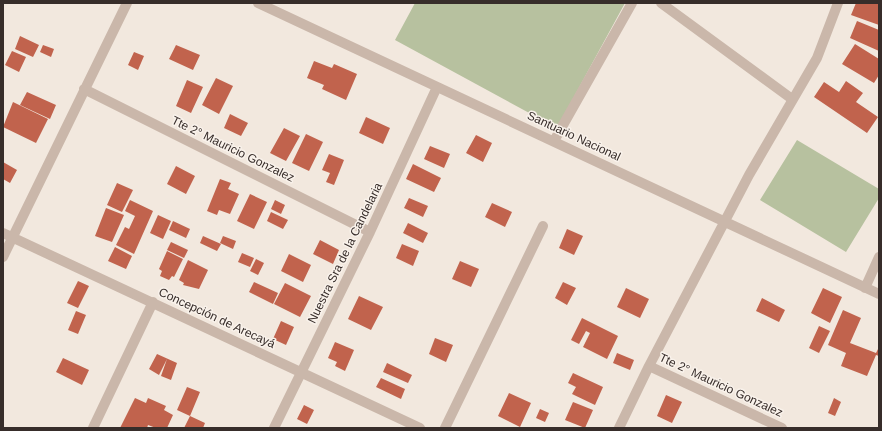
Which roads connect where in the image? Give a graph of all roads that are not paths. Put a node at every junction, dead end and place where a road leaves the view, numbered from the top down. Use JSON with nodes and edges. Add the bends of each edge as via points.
{"nodes":[{"id":1,"x":127,"y":3,"type":"edge"},
{"id":2,"x":258,"y":3,"type":"edge"},
{"id":3,"x":632,"y":3,"type":"edge"},
{"id":4,"x":661,"y":3,"type":"edge"},
{"id":5,"x":838,"y":3,"type":"edge"},
{"id":6,"x":437,"y":87,"type":"junction"},
{"id":7,"x":84,"y":89,"type":"junction"},
{"id":8,"x":792,"y":99,"type":"junction"},
{"id":9,"x":554,"y":141,"type":"junction"},
{"id":10,"x":725,"y":221,"type":"junction"},
{"id":11,"x":543,"y":226,"type":"dead end"},
{"id":12,"x":370,"y":232,"type":"junction"},
{"id":13,"x":3,"y":233,"type":"edge"},
{"id":14,"x":13,"y":237,"type":"junction"},
{"id":15,"x":3,"y":257,"type":"edge"},
{"id":16,"x":879,"y":257,"type":"edge"},
{"id":17,"x":865,"y":288,"type":"junction"},
{"id":18,"x":879,"y":294,"type":"edge"},
{"id":19,"x":153,"y":302,"type":"junction"},
{"id":20,"x":649,"y":366,"type":"junction"},
{"id":21,"x":301,"y":373,"type":"junction"},
{"id":22,"x":93,"y":428,"type":"edge"},
{"id":23,"x":274,"y":428,"type":"edge"},
{"id":24,"x":420,"y":428,"type":"edge"},
{"id":25,"x":445,"y":428,"type":"edge"},
{"id":26,"x":619,"y":428,"type":"edge"},
{"id":27,"x":782,"y":428,"type":"edge"}],
"edges":[{"from":1,"to":7,"type":"street"},
{"from":2,"to":6,"type":"street","name":"Santuario Nacional"},
{"from":3,"to":9,"type":"street"},
{"from":4,"to":8,"type":"street"},
{"from":5,"to":8,"type":"street","via":[[817,58]]},
{"from":6,"to":9,"type":"street","name":"Santuario Nacional"},
{"from":6,"to":12,"type":"street","name":"Nuestra Sra de la Candelaria"},
{"from":7,"to":12,"type":"street","name":"Tte 2° Mauricio Gonzalez"},
{"from":7,"to":14,"type":"street"},
{"from":8,"to":10,"type":"street"},
{"from":9,"to":10,"type":"street","name":"Santuario Nacional"},
{"from":10,"to":17,"type":"street","name":"Santuario Nacional"},
{"from":10,"to":20,"type":"street"},
{"from":11,"to":25,"type":"street"},
{"from":12,"to":21,"type":"street","name":"Nuestra Sra de la Candelaria"},
{"from":13,"to":14,"type":"street","name":"Concepción de Arecayá"},
{"from":14,"to":15,"type":"street"},
{"from":14,"to":19,"type":"street","name":"Concepción de Arecayá"},
{"from":16,"to":17,"type":"street"},
{"from":17,"to":18,"type":"street","name":"Santuario Nacional"},
{"from":19,"to":21,"type":"street","name":"Concepción de Arecayá"},
{"from":19,"to":22,"type":"street"},
{"from":20,"to":26,"type":"street"},
{"from":20,"to":27,"type":"street","name":"Tte 2° Mauricio Gonzalez"},
{"from":21,"to":23,"type":"street","name":"Nuestra Sra de la Candelaria"},
{"from":21,"to":24,"type":"street","name":"Concepción de Arecayá"}]}
